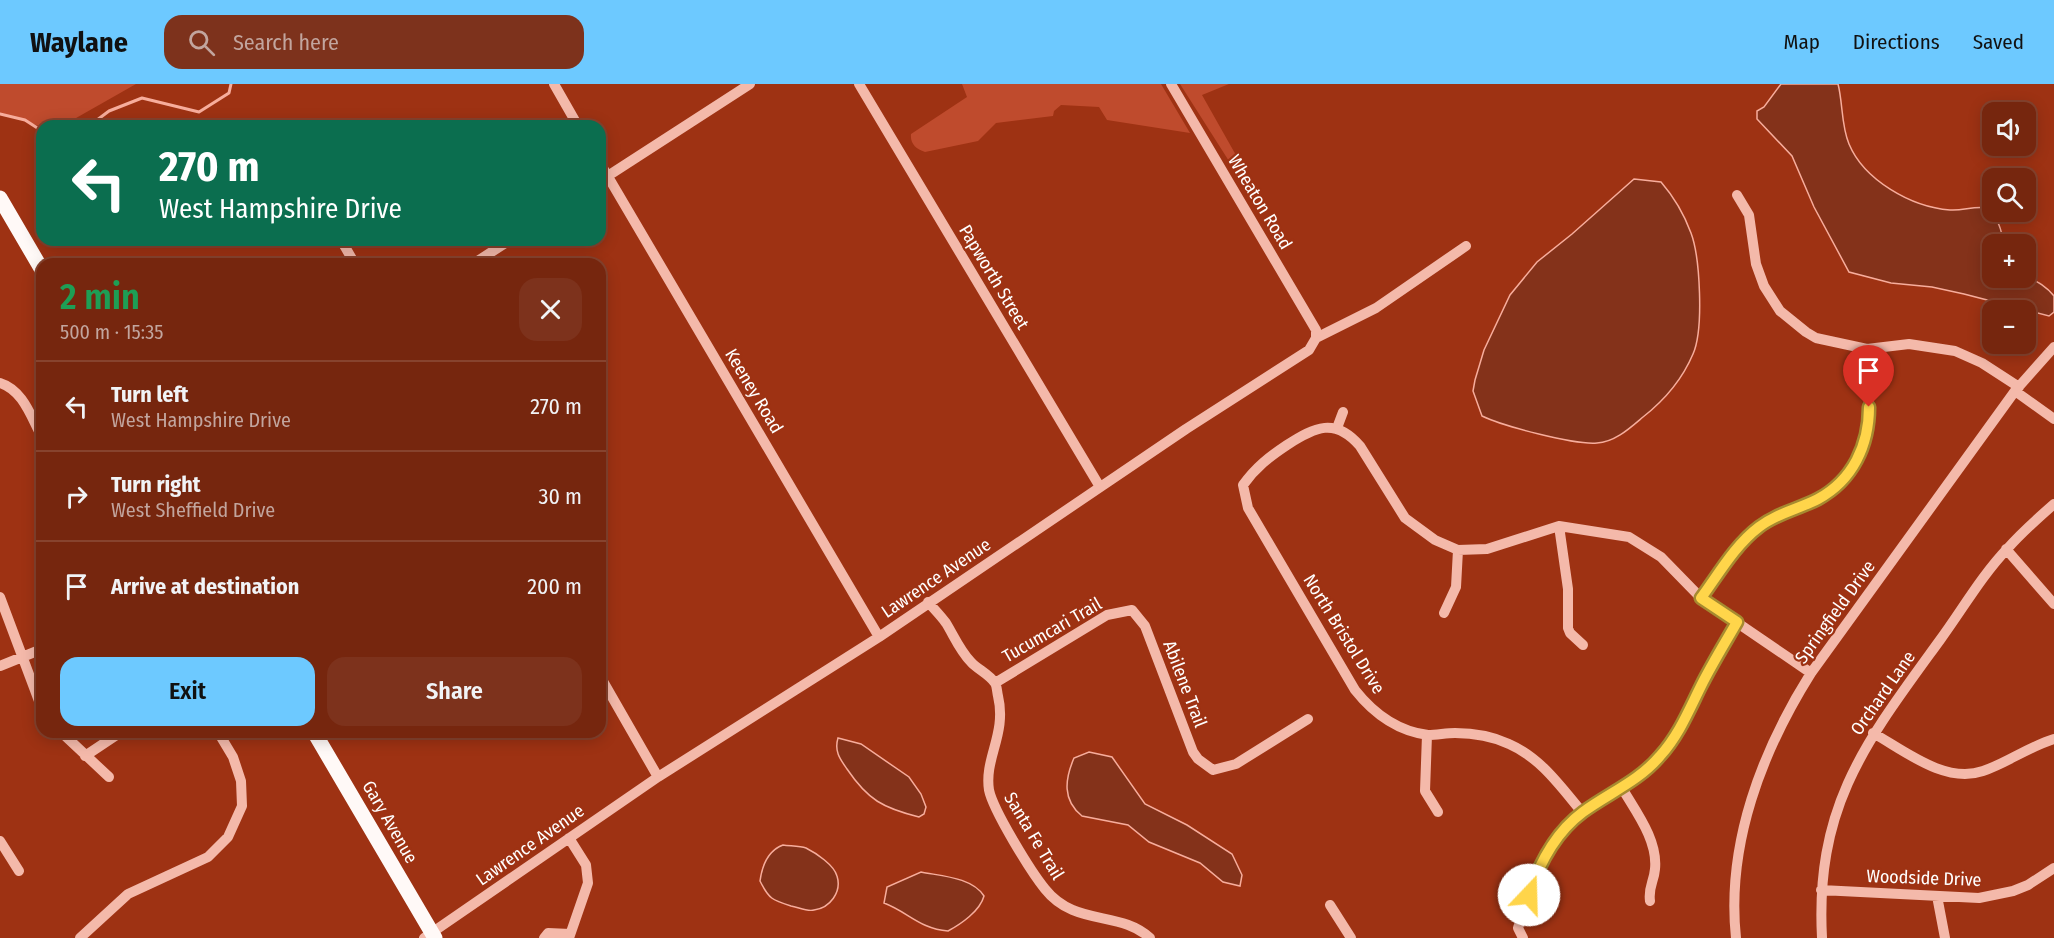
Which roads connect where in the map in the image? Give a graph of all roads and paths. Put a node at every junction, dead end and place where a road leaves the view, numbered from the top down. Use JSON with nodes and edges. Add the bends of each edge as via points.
{"nodes":[{"id":1,"x":554,"y":84,"type":"edge"},
{"id":2,"x":750,"y":84,"type":"edge"},
{"id":3,"x":859,"y":84,"type":"edge"},
{"id":4,"x":1171,"y":84,"type":"edge"},
{"id":5,"x":575,"y":120,"type":"edge"},
{"id":6,"x":606,"y":178,"type":"edge"},
{"id":7,"x":606,"y":182,"type":"edge"},
{"id":8,"x":1737,"y":195,"type":"dead end"},
{"id":9,"x":0,"y":198,"type":"edge"},
{"id":10,"x":501,"y":246,"type":"edge"},
{"id":11,"x":1466,"y":246,"type":"dead end"},
{"id":12,"x":482,"y":258,"type":"edge"},
{"id":13,"x":36,"y":260,"type":"edge"},
{"id":14,"x":1316,"y":338,"type":"junction"},
{"id":15,"x":2054,"y":347,"type":"edge"},
{"id":16,"x":1867,"y":349,"type":"junction"},
{"id":17,"x":0,"y":383,"type":"edge"},
{"id":18,"x":2017,"y":389,"type":"junction"},
{"id":19,"x":1343,"y":412,"type":"dead end"},
{"id":20,"x":2054,"y":419,"type":"edge"},
{"id":21,"x":36,"y":426,"type":"edge"},
{"id":22,"x":1337,"y":428,"type":"junction"},
{"id":23,"x":1100,"y":487,"type":"junction"},
{"id":24,"x":2054,"y":504,"type":"edge"},
{"id":25,"x":1559,"y":526,"type":"junction"},
{"id":26,"x":1458,"y":549,"type":"junction"},
{"id":27,"x":2006,"y":549,"type":"junction"},
{"id":28,"x":0,"y":597,"type":"edge"},
{"id":29,"x":1701,"y":598,"type":"junction"},
{"id":30,"x":928,"y":602,"type":"junction"},
{"id":31,"x":2054,"y":604,"type":"edge"},
{"id":32,"x":1128,"y":611,"type":"joint"},
{"id":33,"x":1444,"y":613,"type":"dead end"},
{"id":34,"x":1737,"y":622,"type":"junction"},
{"id":35,"x":879,"y":637,"type":"junction"},
{"id":36,"x":1583,"y":645,"type":"dead end"},
{"id":37,"x":36,"y":651,"type":"edge"},
{"id":38,"x":22,"y":657,"type":"junction"},
{"id":39,"x":0,"y":666,"type":"edge"},
{"id":40,"x":1811,"y":673,"type":"junction"},
{"id":41,"x":995,"y":683,"type":"junction"},
{"id":42,"x":606,"y":686,"type":"edge"},
{"id":43,"x":36,"y":693,"type":"edge"},
{"id":44,"x":1308,"y":719,"type":"dead end"},
{"id":45,"x":1873,"y":734,"type":"junction"},
{"id":46,"x":1427,"y":735,"type":"junction"},
{"id":47,"x":68,"y":738,"type":"edge"},
{"id":48,"x":112,"y":738,"type":"edge"},
{"id":49,"x":222,"y":738,"type":"edge"},
{"id":50,"x":317,"y":738,"type":"edge"},
{"id":51,"x":2054,"y":739,"type":"edge"},
{"id":52,"x":85,"y":756,"type":"junction"},
{"id":53,"x":109,"y":777,"type":"dead end"},
{"id":54,"x":658,"y":777,"type":"junction"},
{"id":55,"x":1622,"y":788,"type":"junction"},
{"id":56,"x":1438,"y":812,"type":"dead end"},
{"id":57,"x":1582,"y":812,"type":"junction"},
{"id":58,"x":569,"y":838,"type":"junction"},
{"id":59,"x":0,"y":841,"type":"edge"},
{"id":60,"x":2054,"y":868,"type":"edge"},
{"id":61,"x":19,"y":871,"type":"dead end"},
{"id":62,"x":1821,"y":890,"type":"junction"},
{"id":63,"x":1937,"y":896,"type":"junction"},
{"id":64,"x":1650,"y":901,"type":"dead end"},
{"id":65,"x":1330,"y":904,"type":"dead end"},
{"id":66,"x":430,"y":936,"type":"edge"},
{"id":67,"x":570,"y":936,"type":"edge"},
{"id":68,"x":80,"y":938,"type":"edge"},
{"id":69,"x":544,"y":938,"type":"edge"},
{"id":70,"x":1150,"y":938,"type":"edge"},
{"id":71,"x":1350,"y":938,"type":"edge"},
{"id":72,"x":1523,"y":938,"type":"edge"},
{"id":73,"x":1736,"y":938,"type":"edge"},
{"id":74,"x":1822,"y":938,"type":"edge"},
{"id":75,"x":1945,"y":938,"type":"edge"}],
"edges":[{"from":1,"to":5,"type":"street"},
{"from":2,"to":6,"type":"street"},
{"from":3,"to":23,"type":"street","name":"Papworth Street"},
{"from":4,"to":14,"type":"street","name":"Wheaton Road","via":[[1316,330]]},
{"from":7,"to":35,"type":"street","name":"Keeney Road"},
{"from":8,"to":16,"type":"street","via":[[1749,215],[1759,273],[1780,311],[1816,338]]},
{"from":9,"to":13,"type":"main road"},
{"from":10,"to":12,"type":"street"},
{"from":11,"to":14,"type":"street","name":"Lawrence Avenue","via":[[1376,308]]},
{"from":14,"to":23,"type":"street","name":"Lawrence Avenue","via":[[1309,350]]},
{"from":15,"to":18,"type":"street","name":"Springfield Drive"},
{"from":16,"to":18,"type":"street","via":[[1909,345],[1955,351],[1982,363]]},
{"from":16,"to":29,"type":"street","via":[[1867,432],[1863,451],[1850,472],[1817,499],[1758,527]]},
{"from":17,"to":21,"type":"street","via":[[19,393]]},
{"from":18,"to":20,"type":"street"},
{"from":18,"to":40,"type":"street","name":"Springfield Drive"},
{"from":19,"to":22,"type":"street"},
{"from":22,"to":26,"type":"street","via":[[1360,446],[1414,527]]},
{"from":22,"to":46,"type":"street","name":"North Bristol Drive","via":[[1307,432],[1263,460],[1243,485],[1251,514],[1368,706],[1396,726]]},
{"from":23,"to":30,"type":"street","name":"Lawrence Avenue"},
{"from":24,"to":27,"type":"street","name":"Orchard Lane"},
{"from":25,"to":26,"type":"street","via":[[1498,547]]},
{"from":25,"to":29,"type":"street","via":[[1629,537],[1641,543]]},
{"from":25,"to":36,"type":"street","via":[[1568,589],[1568,628]]},
{"from":26,"to":33,"type":"street","via":[[1456,587]]},
{"from":27,"to":31,"type":"street"},
{"from":27,"to":45,"type":"street","name":"Orchard Lane"},
{"from":28,"to":38,"type":"street"},
{"from":29,"to":34,"type":"street"},
{"from":30,"to":35,"type":"street","name":"Lawrence Avenue"},
{"from":30,"to":41,"type":"street","via":[[970,662]]},
{"from":32,"to":41,"type":"street","name":"Tucumcari Trail","via":[[1107,615]]},
{"from":32,"to":44,"type":"street","name":"Abilene Trail","via":[[1132,610],[1145,627],[1193,752],[1213,770],[1236,764]]},
{"from":34,"to":40,"type":"street"},
{"from":34,"to":55,"type":"street","via":[[1678,731],[1651,766]]},
{"from":35,"to":54,"type":"street","name":"Lawrence Avenue"},
{"from":37,"to":38,"type":"street"},
{"from":38,"to":39,"type":"street"},
{"from":38,"to":43,"type":"street"},
{"from":40,"to":73,"type":"street","name":"Springfield Drive","via":[[1772,743],[1753,795],[1738,868]]},
{"from":41,"to":70,"type":"street","name":"Santa Fe Trail","via":[[1001,726],[989,789],[996,809],[1040,882],[1068,909],[1136,927]]},
{"from":42,"to":54,"type":"street"},
{"from":45,"to":51,"type":"street","via":[[1950,774],[1982,771]]},
{"from":45,"to":62,"type":"street","name":"Orchard Lane","via":[[1841,798],[1828,841]]},
{"from":46,"to":56,"type":"street","via":[[1425,791]]},
{"from":46,"to":57,"type":"street","name":"North Bristol Drive","via":[[1482,735],[1518,748],[1548,771]]},
{"from":47,"to":52,"type":"street"},
{"from":48,"to":52,"type":"street"},
{"from":49,"to":68,"type":"street","via":[[241,781],[242,806],[228,837],[202,861],[128,894]]},
{"from":50,"to":66,"type":"main road","name":"Gary Avenue"},
{"from":52,"to":53,"type":"street"},
{"from":54,"to":58,"type":"street","name":"Lawrence Avenue"},
{"from":55,"to":57,"type":"street"},
{"from":55,"to":64,"type":"street","via":[[1652,846],[1655,870],[1649,888]]},
{"from":57,"to":72,"type":"street","via":[[1542,862],[1518,928]]},
{"from":58,"to":66,"type":"street","name":"Lawrence Avenue"},
{"from":58,"to":67,"type":"street","via":[[586,865],[588,883]]},
{"from":59,"to":61,"type":"street"},
{"from":60,"to":63,"type":"street","name":"Woodside Drive","via":[[2028,885],[2004,894],[1979,898]]},
{"from":62,"to":63,"type":"street","name":"Woodside Drive"},
{"from":62,"to":74,"type":"street","name":"Orchard Lane"},
{"from":63,"to":75,"type":"street"},
{"from":65,"to":71,"type":"street"},
{"from":67,"to":69,"type":"street","via":[[548,933]]}]}
